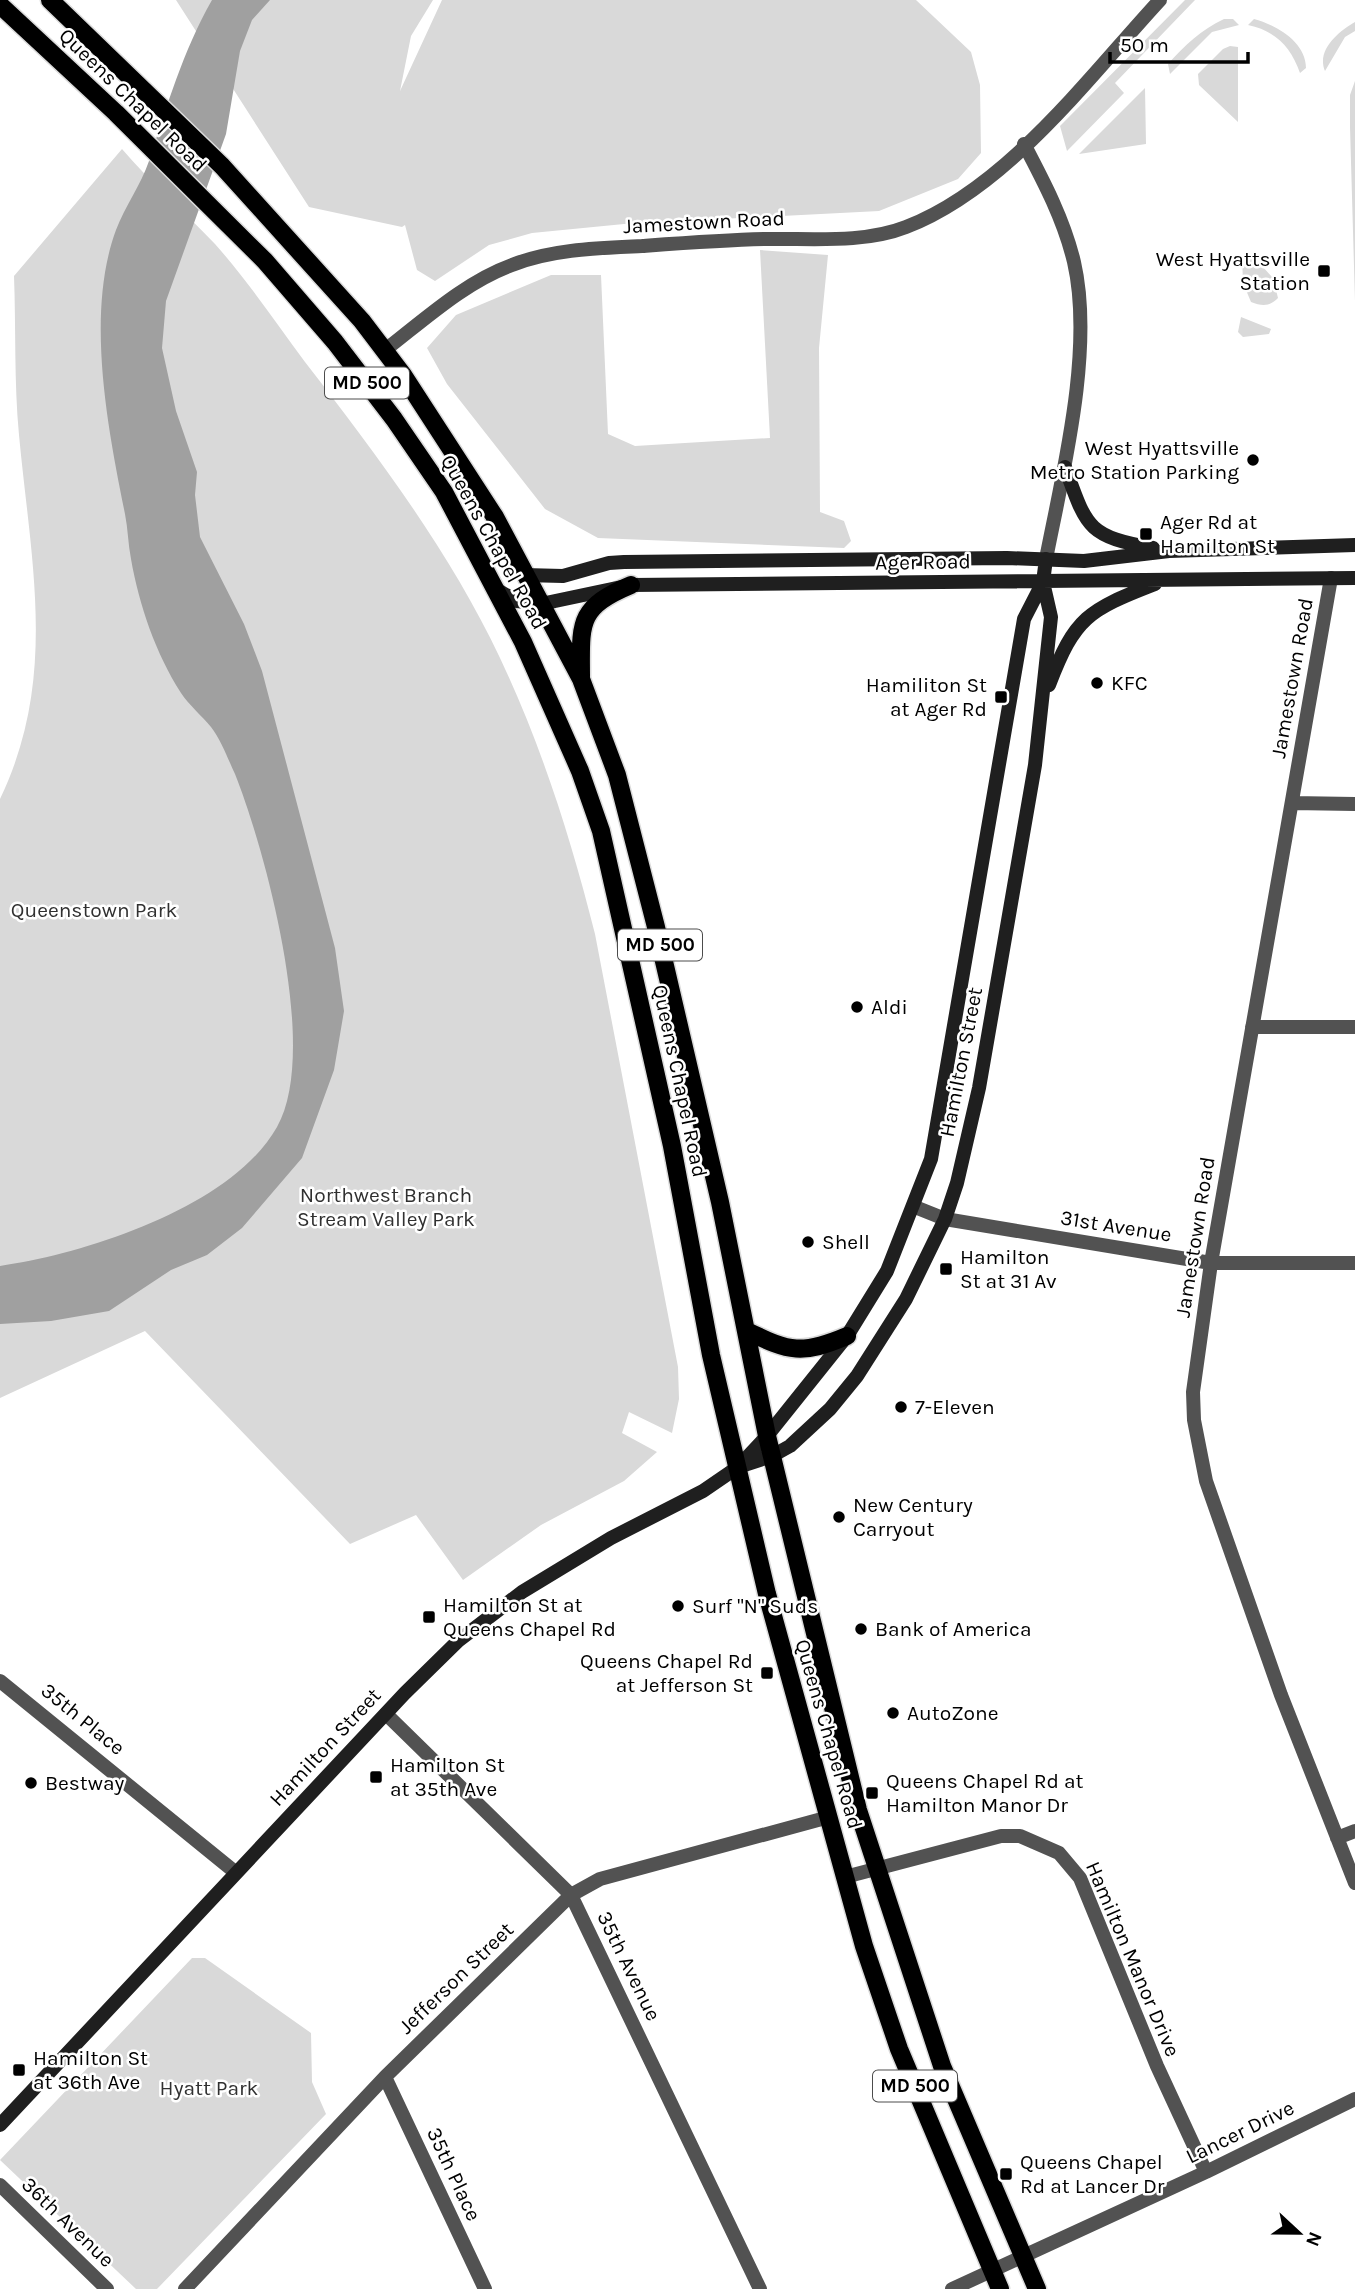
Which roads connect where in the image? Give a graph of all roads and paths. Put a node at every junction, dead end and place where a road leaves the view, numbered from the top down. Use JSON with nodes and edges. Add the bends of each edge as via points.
{"nodes":[{"id":1,"x":50,"y":0,"type":"edge"},
{"id":2,"x":1160,"y":0,"type":"edge"},
{"id":3,"x":0,"y":5,"type":"edge"},
{"id":4,"x":1024,"y":144,"type":"junction"},
{"id":5,"x":385,"y":350,"type":"junction"},
{"id":6,"x":1065,"y":467,"type":"junction"},
{"id":7,"x":1355,"y":545,"type":"edge"},
{"id":8,"x":1168,"y":551,"type":"junction"},
{"id":9,"x":1046,"y":559,"type":"junction"},
{"id":10,"x":524,"y":575,"type":"junction"},
{"id":11,"x":1331,"y":578,"type":"junction"},
{"id":12,"x":1355,"y":578,"type":"edge"},
{"id":13,"x":1163,"y":580,"type":"junction"},
{"id":14,"x":1043,"y":582,"type":"junction"},
{"id":15,"x":631,"y":585,"type":"junction"},
{"id":16,"x":497,"y":590,"type":"junction"},
{"id":17,"x":541,"y":604,"type":"junction"},
{"id":18,"x":581,"y":679,"type":"junction"},
{"id":19,"x":1042,"y":703,"type":"junction"},
{"id":20,"x":1292,"y":803,"type":"junction"},
{"id":21,"x":1355,"y":804,"type":"edge"},
{"id":22,"x":1252,"y":1027,"type":"junction"},
{"id":23,"x":1355,"y":1027,"type":"edge"},
{"id":24,"x":915,"y":1207,"type":"junction"},
{"id":25,"x":945,"y":1219,"type":"junction"},
{"id":26,"x":1211,"y":1262,"type":"junction"},
{"id":27,"x":1355,"y":1264,"type":"edge"},
{"id":28,"x":747,"y":1331,"type":"junction"},
{"id":29,"x":847,"y":1336,"type":"junction"},
{"id":30,"x":767,"y":1436,"type":"junction"},
{"id":31,"x":772,"y":1457,"type":"junction"},
{"id":32,"x":738,"y":1467,"type":"junction"},
{"id":33,"x":0,"y":1681,"type":"edge"},
{"id":34,"x":386,"y":1714,"type":"junction"},
{"id":35,"x":829,"y":1817,"type":"junction"},
{"id":36,"x":1355,"y":1831,"type":"edge"},
{"id":37,"x":1337,"y":1838,"type":"junction"},
{"id":38,"x":876,"y":1868,"type":"junction"},
{"id":39,"x":235,"y":1872,"type":"junction"},
{"id":40,"x":845,"y":1877,"type":"junction"},
{"id":41,"x":1355,"y":1883,"type":"edge"},
{"id":42,"x":572,"y":1895,"type":"junction"},
{"id":43,"x":385,"y":2077,"type":"junction"},
{"id":44,"x":1355,"y":2099,"type":"edge"},
{"id":45,"x":0,"y":2125,"type":"edge"},
{"id":46,"x":1206,"y":2172,"type":"junction"},
{"id":47,"x":0,"y":2185,"type":"edge"},
{"id":48,"x":1023,"y":2255,"type":"junction"},
{"id":49,"x":992,"y":2270,"type":"junction"},
{"id":50,"x":107,"y":2289,"type":"edge"},
{"id":51,"x":185,"y":2289,"type":"edge"},
{"id":52,"x":485,"y":2289,"type":"edge"},
{"id":53,"x":760,"y":2289,"type":"edge"},
{"id":54,"x":952,"y":2289,"type":"edge"},
{"id":55,"x":1000,"y":2289,"type":"edge"},
{"id":56,"x":1037,"y":2289,"type":"edge"}],
"edges":[{"from":1,"to":5,"type":"main road","name":"Queens Chapel Road","number":"MD 500","via":[[222,166]]},
{"from":2,"to":4,"type":"street","name":"Jamestown Road"},
{"from":3,"to":16,"type":"main road","name":"Queens Chapel Road","number":"MD 500","via":[[150,147],[297,299],[394,419],[444,492]]},
{"from":4,"to":5,"type":"street","name":"Jamestown Road","via":[[950,205],[903,228],[838,238],[597,248],[543,256],[480,279]]},
{"from":4,"to":6,"type":"street","name":"Hamilton Street","via":[[1052,197],[1074,264],[1079,342]]},
{"from":5,"to":10,"type":"main road","name":"Queens Chapel Road","number":"MD 500","via":[[495,517]]},
{"from":6,"to":8,"type":"main road","via":[[1082,515],[1097,532],[1113,541]]},
{"from":6,"to":9,"type":"street","name":"Hamilton Street"},
{"from":7,"to":8,"type":"main road","name":"Ager Road"},
{"from":8,"to":9,"type":"main road","name":"Ager Road","via":[[1084,561]]},
{"from":9,"to":10,"type":"main road","name":"Ager Road","via":[[624,562],[563,576]]},
{"from":9,"to":14,"type":"main road","name":"Hamilton Street"},
{"from":10,"to":17,"type":"main road","name":"Queens Chapel Road","number":"MD 500"},
{"from":11,"to":12,"type":"main road","name":"Ager Road"},
{"from":11,"to":13,"type":"main road","name":"Ager Road"},
{"from":11,"to":20,"type":"street","name":"Jamestown Road"},
{"from":13,"to":14,"type":"main road","name":"Ager Road"},
{"from":13,"to":19,"type":"main road","via":[[1114,600],[1081,622]]},
{"from":14,"to":15,"type":"main road","name":"Ager Road"},
{"from":14,"to":19,"type":"main road","name":"Hamilton Street","via":[[1051,617]]},
{"from":14,"to":24,"type":"main road","name":"Hamilton Street","via":[[1024,619],[931,1159]]},
{"from":15,"to":17,"type":"main road","name":"Ager Road"},
{"from":15,"to":18,"type":"main road","via":[[604,597],[586,617]]},
{"from":16,"to":17,"type":"main road","name":"Ager Road","via":[[517,601]]},
{"from":16,"to":32,"type":"main road","name":"Queens Chapel Road","number":"MD 500","via":[[580,771],[601,831]]},
{"from":17,"to":18,"type":"main road","name":"Queens Chapel Road","number":"MD 500"},
{"from":18,"to":28,"type":"main road","name":"Queens Chapel Road","number":"MD 500","via":[[617,775],[656,927]]},
{"from":19,"to":25,"type":"main road","name":"Hamilton Street","via":[[988,1040]]},
{"from":20,"to":21,"type":"street"},
{"from":20,"to":22,"type":"street","name":"Jamestown Road"},
{"from":22,"to":23,"type":"street"},
{"from":22,"to":26,"type":"street","name":"Jamestown Road"},
{"from":24,"to":25,"type":"street","name":"31st Avenue"},
{"from":24,"to":29,"type":"main road","name":"Hamilton Street","via":[[887,1271]]},
{"from":25,"to":26,"type":"street","name":"31st Avenue"},
{"from":25,"to":31,"type":"main road","name":"Hamilton Street","via":[[906,1299],[857,1376],[808,1432]]},
{"from":26,"to":27,"type":"street","name":"31st Avenue"},
{"from":26,"to":37,"type":"street","name":"Jamestown Road","via":[[1193,1392],[1197,1441],[1206,1481],[1281,1695]]},
{"from":28,"to":29,"type":"main road","via":[[784,1349],[824,1346]]},
{"from":28,"to":30,"type":"main road","name":"Queens Chapel Road","number":"MD 500"},
{"from":29,"to":30,"type":"main road","name":"Hamilton Street"},
{"from":30,"to":31,"type":"main road","name":"Queens Chapel Road","number":"MD 500"},
{"from":30,"to":32,"type":"main road","name":"Hamilton Street"},
{"from":31,"to":32,"type":"main road","name":"Hamilton Street"},
{"from":31,"to":38,"type":"main road","name":"Queens Chapel Road","number":"MD 500"},
{"from":32,"to":34,"type":"main road","name":"Hamilton Street","via":[[522,1592],[458,1641]]},
{"from":32,"to":35,"type":"main road","name":"Queens Chapel Road","number":"MD 500","via":[[795,1706]]},
{"from":33,"to":39,"type":"street","name":"35th Place"},
{"from":34,"to":39,"type":"main road","name":"Hamilton Street"},
{"from":34,"to":42,"type":"street","name":"35th Avenue"},
{"from":35,"to":40,"type":"main road","name":"Queens Chapel Road","number":"MD 500"},
{"from":35,"to":42,"type":"street","name":"Jefferson Street","via":[[611,1876]]},
{"from":36,"to":37,"type":"street"},
{"from":37,"to":41,"type":"street","name":"Jamestown Road"},
{"from":38,"to":40,"type":"street","name":"Hamilton Manor Drive"},
{"from":38,"to":46,"type":"street","name":"Hamilton Manor Drive","via":[[1001,1836],[1035,1840],[1059,1853],[1080,1878]]},
{"from":38,"to":48,"type":"main road","name":"Queens Chapel Road","number":"MD 500","via":[[942,2066]]},
{"from":39,"to":45,"type":"main road","name":"Hamilton Street"},
{"from":40,"to":49,"type":"main road","name":"Queens Chapel Road","number":"MD 500","via":[[899,2049]]},
{"from":42,"to":43,"type":"street","name":"Jefferson Street"},
{"from":42,"to":53,"type":"street","name":"35th Avenue"},
{"from":43,"to":51,"type":"street","name":"Jefferson Street"},
{"from":43,"to":52,"type":"street","name":"35th Place"},
{"from":44,"to":46,"type":"street","name":"Lancer Drive"},
{"from":46,"to":48,"type":"street","name":"Lancer Drive"},
{"from":47,"to":50,"type":"street","name":"36th Avenue"},
{"from":48,"to":49,"type":"street","name":"Lancer Drive"},
{"from":48,"to":56,"type":"main road","name":"Queens Chapel Road","number":"MD 500"},
{"from":49,"to":54,"type":"street","name":"Lancer Drive"},
{"from":49,"to":55,"type":"main road","name":"Queens Chapel Road","number":"MD 500"}]}
